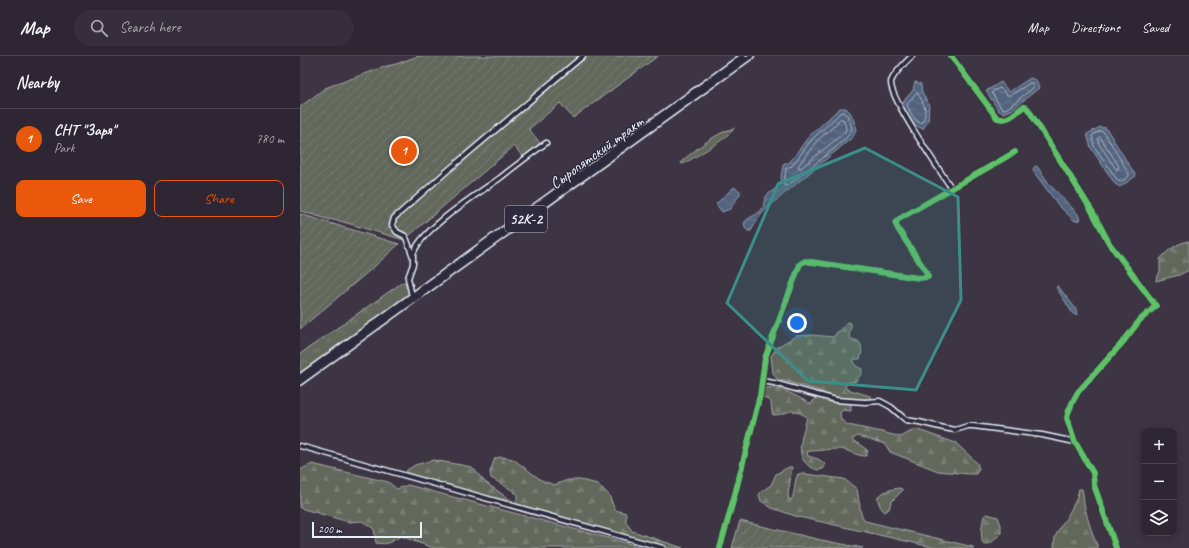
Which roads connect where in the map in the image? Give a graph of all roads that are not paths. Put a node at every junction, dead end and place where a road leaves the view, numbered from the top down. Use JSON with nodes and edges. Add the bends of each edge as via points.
{"nodes":[{"id":1,"x":583,"y":56,"type":"edge"},
{"id":2,"x":743,"y":56,"type":"edge"},
{"id":3,"x":751,"y":56,"type":"edge"},
{"id":4,"x":912,"y":56,"type":"edge"},
{"id":5,"x":951,"y":56,"type":"edge"},
{"id":6,"x":546,"y":143,"type":"dead end"},
{"id":7,"x":1014,"y":152,"type":"dead end"},
{"id":8,"x":952,"y":189,"type":"junction"},
{"id":9,"x":413,"y":257,"type":"junction"},
{"id":10,"x":412,"y":296,"type":"junction"},
{"id":11,"x":300,"y":377,"type":"edge"},
{"id":12,"x":300,"y":382,"type":"edge"},
{"id":13,"x":762,"y":382,"type":"junction"},
{"id":14,"x":1075,"y":442,"type":"junction"},
{"id":15,"x":300,"y":446,"type":"edge"},
{"id":16,"x":663,"y":548,"type":"edge"},
{"id":17,"x":720,"y":548,"type":"edge"},
{"id":18,"x":1116,"y":548,"type":"edge"}],
"edges":[{"from":1,"to":9,"type":"street","via":[[394,218],[392,225],[408,240]]},
{"from":2,"to":10,"type":"main road","name":"Сыропятский тракт","number":"52К-2"},
{"from":3,"to":12,"type":"main road","name":"Сыропятский тракт","number":"52К-2"},
{"from":4,"to":8,"type":"street","via":[[891,84],[914,132]]},
{"from":5,"to":14,"type":"street","via":[[997,118],[1010,118],[1023,107],[1028,109],[1092,211],[1109,243],[1156,306],[1140,320],[1072,401],[1067,418]]},
{"from":6,"to":9,"type":"street","via":[[431,230],[417,245]]},
{"from":7,"to":8,"type":"street"},
{"from":8,"to":13,"type":"street","via":[[899,219],[895,224],[928,277],[919,278],[802,262],[765,358]]},
{"from":9,"to":10,"type":"street","via":[[408,278]]},
{"from":10,"to":11,"type":"main road","name":"Сыропятский тракт","number":"52К-2"},
{"from":13,"to":14,"type":"street","via":[[836,400],[880,401],[906,420],[944,428],[955,430],[973,426]]},
{"from":13,"to":17,"type":"street"},
{"from":14,"to":18,"type":"street","via":[[1093,473],[1094,485]]},
{"from":15,"to":16,"type":"street"}]}
